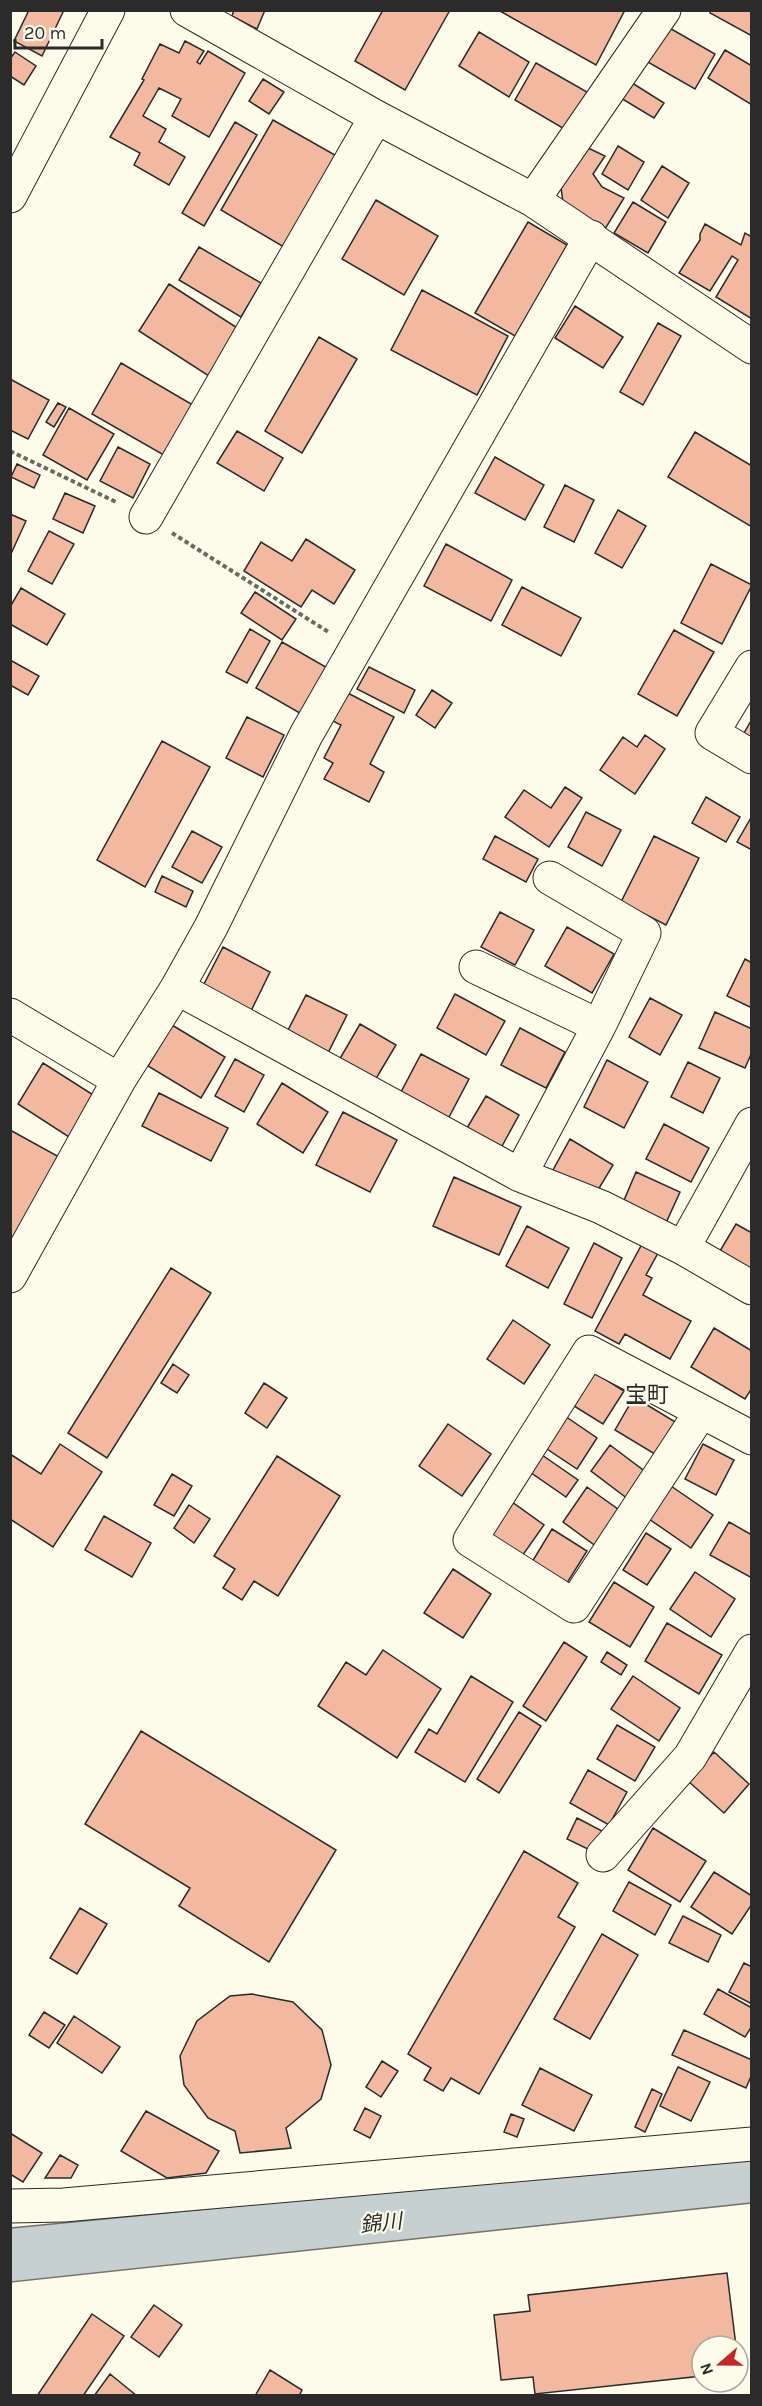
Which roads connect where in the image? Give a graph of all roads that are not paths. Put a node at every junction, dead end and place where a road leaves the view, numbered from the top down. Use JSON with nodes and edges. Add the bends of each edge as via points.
{"nodes":[{"id":1,"x":108,"y":10,"type":"edge"},
{"id":2,"x":187,"y":10,"type":"edge"},
{"id":3,"x":664,"y":10,"type":"edge"},
{"id":4,"x":376,"y":117,"type":"junction"},
{"id":5,"x":10,"y":196,"type":"edge"},
{"id":6,"x":534,"y":200,"type":"junction"},
{"id":7,"x":591,"y":237,"type":"junction"},
{"id":8,"x":752,"y":347,"type":"edge"},
{"id":9,"x":146,"y":517,"type":"road end"},
{"id":10,"x":752,"y":667,"type":"edge"},
{"id":11,"x":752,"y":757,"type":"edge"},
{"id":12,"x":550,"y":878,"type":"dead end"},
{"id":13,"x":476,"y":967,"type":"dead end"},
{"id":14,"x":177,"y":988,"type":"junction"},
{"id":15,"x":10,"y":1015,"type":"edge"},
{"id":16,"x":599,"y":1026,"type":"junction"},
{"id":17,"x":119,"y":1080,"type":"junction"},
{"id":18,"x":752,"y":1124,"type":"edge"},
{"id":19,"x":520,"y":1175,"type":"junction"},
{"id":20,"x":683,"y":1248,"type":"junction"},
{"id":21,"x":10,"y":1276,"type":"edge"},
{"id":22,"x":752,"y":1288,"type":"edge"},
{"id":23,"x":701,"y":1412,"type":"junction"},
{"id":24,"x":752,"y":1438,"type":"edge"},
{"id":25,"x":752,"y":1651,"type":"edge"},
{"id":26,"x":603,"y":1855,"type":"dead end"},
{"id":27,"x":752,"y":2144,"type":"edge"},
{"id":28,"x":10,"y":2206,"type":"edge"}],
"edges":[{"from":1,"to":5,"type":"street"},
{"from":2,"to":4,"type":"street"},
{"from":3,"to":6,"type":"street"},
{"from":4,"to":6,"type":"street"},
{"from":4,"to":9,"type":"street"},
{"from":6,"to":7,"type":"street"},
{"from":7,"to":8,"type":"street"},
{"from":7,"to":14,"type":"street","via":[[306,735]]},
{"from":10,"to":11,"type":"street","via":[[712,733]]},
{"from":12,"to":16,"type":"street","via":[[644,933]]},
{"from":13,"to":16,"type":"street"},
{"from":14,"to":17,"type":"street"},
{"from":14,"to":19,"type":"street"},
{"from":15,"to":17,"type":"street"},
{"from":16,"to":19,"type":"street"},
{"from":17,"to":21,"type":"street"},
{"from":18,"to":20,"type":"street"},
{"from":19,"to":20,"type":"street","via":[[601,1207]]},
{"from":20,"to":22,"type":"street"},
{"from":23,"to":23,"type":"street","via":[[589,1352],[470,1540],[574,1606]]},
{"from":23,"to":24,"type":"street"},
{"from":25,"to":26,"type":"street","via":[[690,1757]]},
{"from":27,"to":28,"type":"street","via":[[64,2205]]}]}
